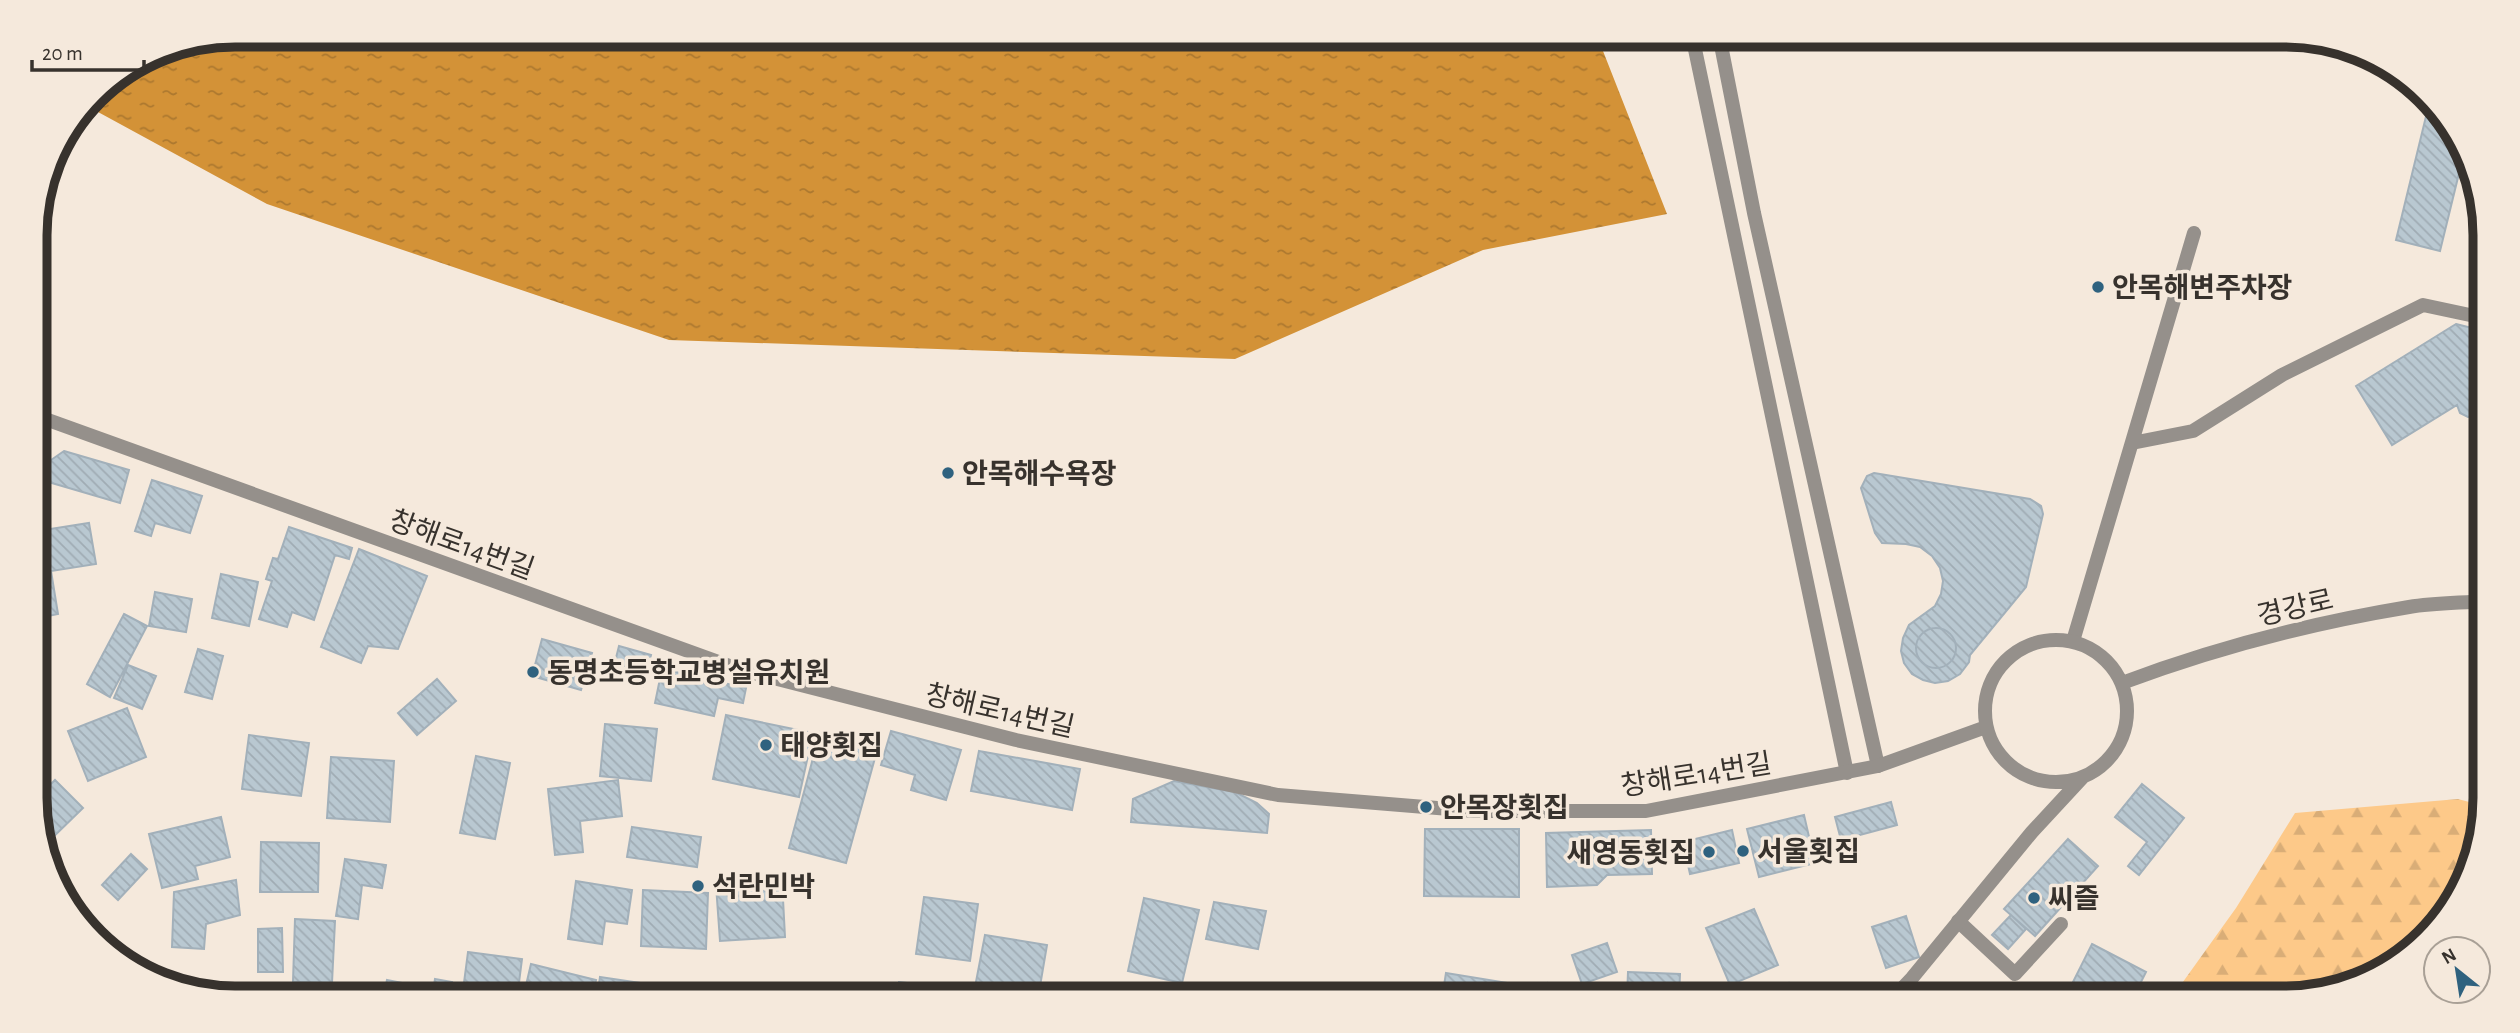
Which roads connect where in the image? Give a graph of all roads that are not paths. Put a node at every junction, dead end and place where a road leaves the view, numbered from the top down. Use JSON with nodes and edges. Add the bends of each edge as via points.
{"nodes":[{"id":1,"x":1695,"y":47,"type":"edge"},
{"id":2,"x":1721,"y":47,"type":"edge"},
{"id":3,"x":2194,"y":233,"type":"dead end"},
{"id":4,"x":2473,"y":316,"type":"edge"},
{"id":5,"x":48,"y":420,"type":"edge"},
{"id":6,"x":2132,"y":443,"type":"junction"},
{"id":7,"x":2473,"y":602,"type":"edge"},
{"id":8,"x":2073,"y":641,"type":"junction"},
{"id":9,"x":2122,"y":683,"type":"junction"},
{"id":10,"x":1986,"y":727,"type":"junction"},
{"id":11,"x":1878,"y":766,"type":"junction"},
{"id":12,"x":1847,"y":773,"type":"junction"},
{"id":13,"x":2082,"y":778,"type":"junction"},
{"id":14,"x":1958,"y":921,"type":"junction"},
{"id":15,"x":2061,"y":924,"type":"dead end"},
{"id":16,"x":1905,"y":985,"type":"edge"}],
"edges":[{"from":1,"to":12,"type":"street"},
{"from":2,"to":11,"type":"street"},
{"from":3,"to":6,"type":"street"},
{"from":4,"to":6,"type":"street","via":[[2423,305],[2282,375],[2193,430]]},
{"from":5,"to":12,"type":"street","name":"창해로14번길","via":[[738,669],[1016,740],[1278,795],[1474,811],[1646,811]]},
{"from":6,"to":8,"type":"street"},
{"from":7,"to":9,"type":"street","name":"경강로","via":[[2411,606],[2276,635],[2185,659]]},
{"from":8,"to":9,"type":"street","via":[[2111,664]]},
{"from":8,"to":10,"type":"street","via":[[2027,646],[2006,659],[1992,679],[1985,703]]},
{"from":9,"to":13,"type":"street","via":[[2128,705],[2118,748]]},
{"from":10,"to":11,"type":"street","name":"창해로14번길"},
{"from":10,"to":13,"type":"street","via":[[1995,750],[2012,768],[2034,779],[2059,783]]},
{"from":11,"to":12,"type":"street","name":"창해로14번길"},
{"from":13,"to":14,"type":"street"},
{"from":14,"to":15,"type":"street","via":[[2015,974]]},
{"from":14,"to":16,"type":"street"}]}
